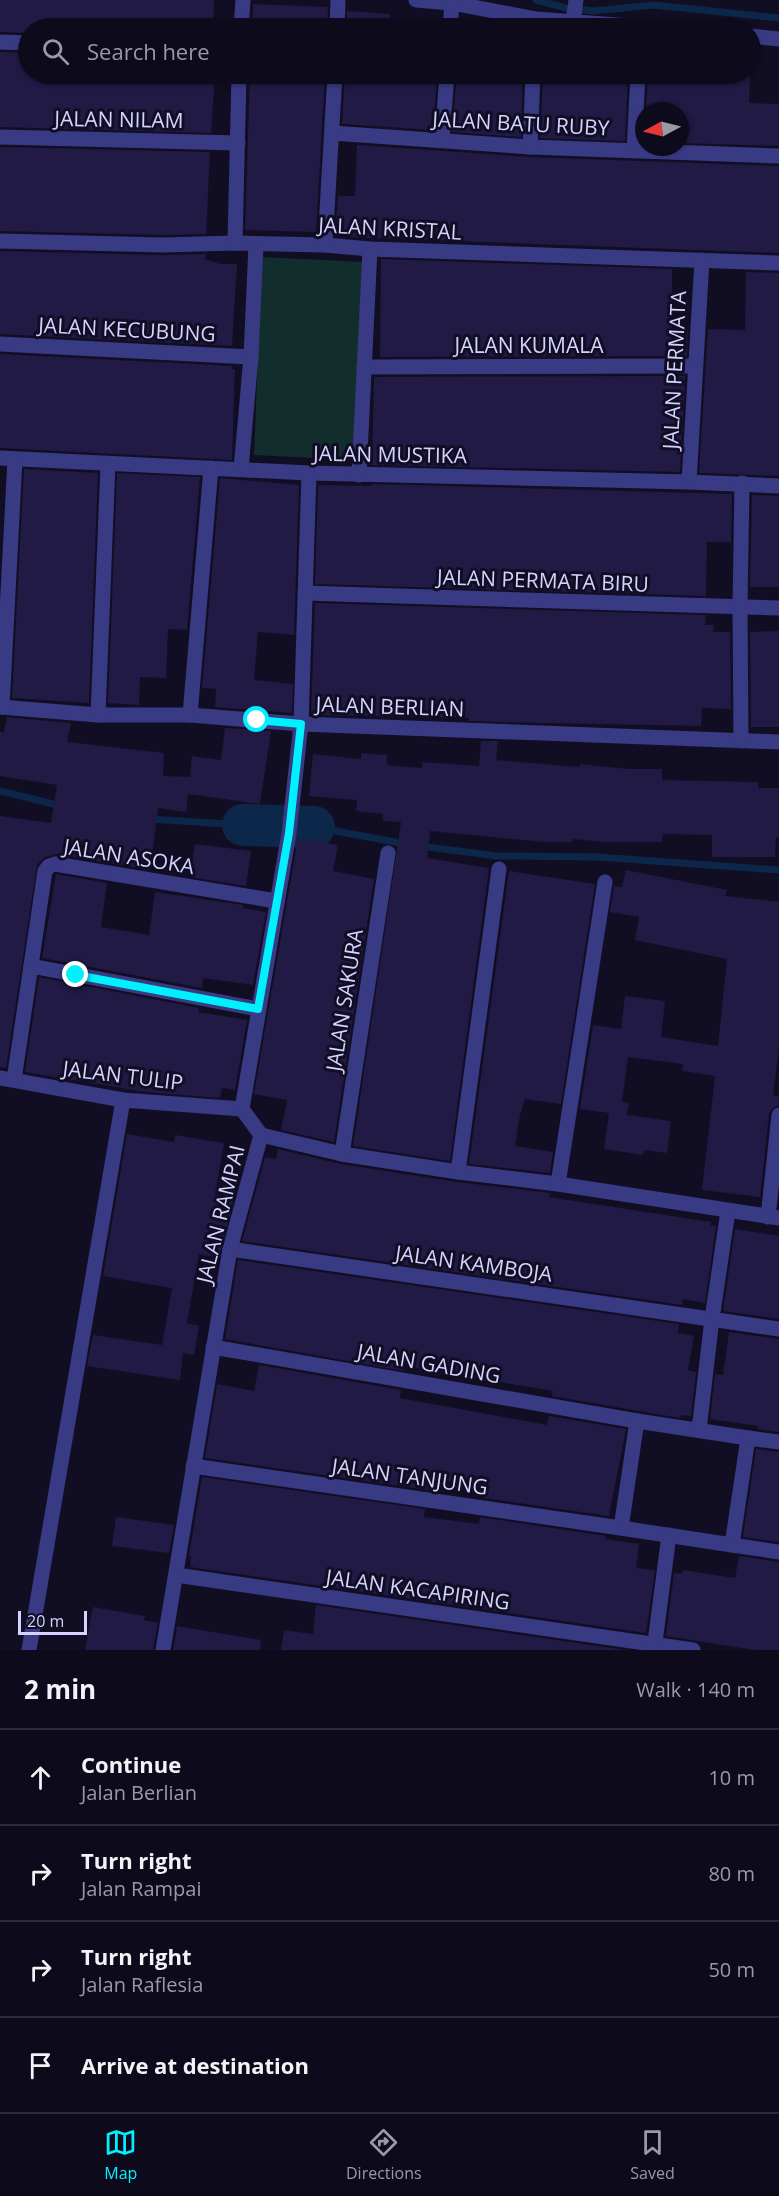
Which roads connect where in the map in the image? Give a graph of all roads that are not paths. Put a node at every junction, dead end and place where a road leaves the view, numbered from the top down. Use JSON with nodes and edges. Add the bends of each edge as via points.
{"nodes":[{"id":1,"x":243,"y":0,"type":"edge"},
{"id":2,"x":338,"y":0,"type":"edge"},
{"id":3,"x":416,"y":0,"type":"edge"},
{"id":4,"x":452,"y":3,"type":"junction"},
{"id":5,"x":574,"y":10,"type":"edge"},
{"id":6,"x":242,"y":18,"type":"edge"},
{"id":7,"x":337,"y":18,"type":"edge"},
{"id":8,"x":451,"y":18,"type":"edge"},
{"id":9,"x":512,"y":18,"type":"edge"},
{"id":10,"x":552,"y":18,"type":"edge"},
{"id":11,"x":603,"y":18,"type":"edge"},
{"id":12,"x":761,"y":37,"type":"edge"},
{"id":13,"x":779,"y":39,"type":"edge"},
{"id":14,"x":0,"y":42,"type":"edge"},
{"id":15,"x":18,"y":43,"type":"edge"},
{"id":16,"x":239,"y":84,"type":"edge"},
{"id":17,"x":334,"y":84,"type":"edge"},
{"id":18,"x":446,"y":84,"type":"edge"},
{"id":19,"x":533,"y":84,"type":"edge"},
{"id":20,"x":637,"y":84,"type":"edge"},
{"id":21,"x":332,"y":133,"type":"junction"},
{"id":22,"x":0,"y":137,"type":"edge"},
{"id":23,"x":442,"y":140,"type":"junction"},
{"id":24,"x":238,"y":143,"type":"junction"},
{"id":25,"x":530,"y":147,"type":"junction"},
{"id":26,"x":634,"y":151,"type":"junction"},
{"id":27,"x":779,"y":156,"type":"edge"},
{"id":28,"x":0,"y":241,"type":"edge"},
{"id":29,"x":235,"y":243,"type":"junction"},
{"id":30,"x":256,"y":244,"type":"junction"},
{"id":31,"x":325,"y":245,"type":"junction"},
{"id":32,"x":370,"y":249,"type":"junction"},
{"id":33,"x":702,"y":260,"type":"junction"},
{"id":34,"x":779,"y":263,"type":"edge"},
{"id":35,"x":0,"y":344,"type":"edge"},
{"id":36,"x":251,"y":357,"type":"junction"},
{"id":37,"x":695,"y":366,"type":"junction"},
{"id":38,"x":364,"y":367,"type":"junction"},
{"id":39,"x":8,"y":459,"type":"edge"},
{"id":40,"x":108,"y":464,"type":"junction"},
{"id":41,"x":211,"y":468,"type":"junction"},
{"id":42,"x":240,"y":469,"type":"junction"},
{"id":43,"x":309,"y":473,"type":"junction"},
{"id":44,"x":359,"y":475,"type":"junction"},
{"id":45,"x":689,"y":482,"type":"junction"},
{"id":46,"x":742,"y":483,"type":"junction"},
{"id":47,"x":779,"y":486,"type":"edge"},
{"id":48,"x":305,"y":593,"type":"junction"},
{"id":49,"x":740,"y":607,"type":"junction"},
{"id":50,"x":779,"y":608,"type":"edge"},
{"id":51,"x":1,"y":707,"type":"edge"},
{"id":52,"x":98,"y":715,"type":"junction"},
{"id":53,"x":190,"y":716,"type":"junction"},
{"id":54,"x":301,"y":724,"type":"junction"},
{"id":55,"x":741,"y":741,"type":"junction"},
{"id":56,"x":779,"y":742,"type":"edge"},
{"id":57,"x":388,"y":853,"type":"dead end"},
{"id":58,"x":499,"y":869,"type":"dead end"},
{"id":59,"x":605,"y":882,"type":"dead end"},
{"id":60,"x":276,"y":901,"type":"junction"},
{"id":61,"x":31,"y":966,"type":"junction"},
{"id":62,"x":258,"y":1009,"type":"junction"},
{"id":63,"x":7,"y":1079,"type":"edge"},
{"id":64,"x":123,"y":1100,"type":"junction"},
{"id":65,"x":242,"y":1109,"type":"junction"},
{"id":66,"x":779,"y":1115,"type":"edge"},
{"id":67,"x":261,"y":1135,"type":"junction"},
{"id":68,"x":342,"y":1154,"type":"junction"},
{"id":69,"x":458,"y":1172,"type":"junction"},
{"id":70,"x":558,"y":1184,"type":"junction"},
{"id":71,"x":728,"y":1211,"type":"junction"},
{"id":72,"x":774,"y":1218,"type":"edge"},
{"id":73,"x":230,"y":1249,"type":"junction"},
{"id":74,"x":712,"y":1319,"type":"junction"},
{"id":75,"x":779,"y":1329,"type":"edge"},
{"id":76,"x":213,"y":1347,"type":"junction"},
{"id":77,"x":637,"y":1421,"type":"junction"},
{"id":78,"x":699,"y":1430,"type":"junction"},
{"id":79,"x":748,"y":1438,"type":"junction"},
{"id":80,"x":779,"y":1442,"type":"edge"},
{"id":81,"x":193,"y":1466,"type":"junction"},
{"id":82,"x":621,"y":1528,"type":"junction"},
{"id":83,"x":669,"y":1535,"type":"junction"},
{"id":84,"x":732,"y":1545,"type":"junction"},
{"id":85,"x":779,"y":1552,"type":"edge"},
{"id":86,"x":176,"y":1575,"type":"junction"},
{"id":87,"x":654,"y":1647,"type":"edge"},
{"id":88,"x":29,"y":1650,"type":"edge"},
{"id":89,"x":163,"y":1650,"type":"edge"},
{"id":90,"x":693,"y":1650,"type":"edge"}],
"edges":[{"from":1,"to":6,"type":"street"},
{"from":2,"to":7,"type":"street"},
{"from":3,"to":4,"type":"street"},
{"from":4,"to":8,"type":"street"},
{"from":4,"to":9,"type":"street"},
{"from":5,"to":10,"type":"street"},
{"from":5,"to":11,"type":"street"},
{"from":12,"to":13,"type":"street"},
{"from":14,"to":15,"type":"street"},
{"from":16,"to":24,"type":"street"},
{"from":17,"to":21,"type":"street"},
{"from":18,"to":23,"type":"street"},
{"from":19,"to":25,"type":"street"},
{"from":20,"to":26,"type":"street"},
{"from":21,"to":23,"type":"street","name":"JALAN BATU RUBY"},
{"from":21,"to":31,"type":"street"},
{"from":22,"to":24,"type":"street","name":"JALAN NILAM"},
{"from":23,"to":25,"type":"street","name":"JALAN BATU RUBY"},
{"from":24,"to":29,"type":"street"},
{"from":25,"to":26,"type":"street","name":"JALAN BATU RUBY"},
{"from":26,"to":27,"type":"street","name":"JALAN BATU RUBY"},
{"from":28,"to":29,"type":"street","name":"JALAN KRISTAL"},
{"from":29,"to":30,"type":"street","name":"JALAN KRISTAL"},
{"from":30,"to":31,"type":"street","name":"JALAN KRISTAL"},
{"from":30,"to":36,"type":"street"},
{"from":31,"to":32,"type":"street","name":"JALAN KRISTAL"},
{"from":32,"to":33,"type":"street","name":"JALAN KRISTAL"},
{"from":32,"to":38,"type":"street"},
{"from":33,"to":34,"type":"street","name":"JALAN KRISTAL"},
{"from":33,"to":37,"type":"street","name":"JALAN PERMATA"},
{"from":35,"to":36,"type":"street","name":"JALAN KECUBUNG"},
{"from":36,"to":42,"type":"street"},
{"from":37,"to":38,"type":"street","name":"JALAN KUMALA"},
{"from":37,"to":45,"type":"street","name":"JALAN PERMATA"},
{"from":38,"to":44,"type":"street"},
{"from":39,"to":40,"type":"street","name":"JALAN MUSTIKA"},
{"from":39,"to":51,"type":"street"},
{"from":40,"to":41,"type":"street","name":"JALAN MUSTIKA"},
{"from":40,"to":52,"type":"street"},
{"from":41,"to":42,"type":"street","name":"JALAN MUSTIKA"},
{"from":41,"to":53,"type":"street"},
{"from":42,"to":43,"type":"street","name":"JALAN MUSTIKA"},
{"from":43,"to":44,"type":"street","name":"JALAN MUSTIKA"},
{"from":43,"to":48,"type":"street"},
{"from":44,"to":45,"type":"street","name":"JALAN MUSTIKA"},
{"from":45,"to":46,"type":"street","name":"JALAN MUSTIKA"},
{"from":46,"to":47,"type":"street","name":"JALAN MUSTIKA"},
{"from":46,"to":49,"type":"street"},
{"from":48,"to":49,"type":"street","name":"JALAN PERMATA BIRU"},
{"from":48,"to":54,"type":"street"},
{"from":49,"to":50,"type":"street","name":"JALAN PERMATA BIRU"},
{"from":49,"to":55,"type":"street"},
{"from":51,"to":52,"type":"street","name":"JALAN BERLIAN"},
{"from":52,"to":53,"type":"street","name":"JALAN BERLIAN"},
{"from":53,"to":54,"type":"street","name":"JALAN BERLIAN"},
{"from":54,"to":55,"type":"street","name":"JALAN BERLIAN"},
{"from":54,"to":60,"type":"street","via":[[289,833]]},
{"from":55,"to":56,"type":"street","name":"JALAN BERLIAN"},
{"from":57,"to":68,"type":"street","name":"JALAN SAKURA"},
{"from":58,"to":69,"type":"street"},
{"from":59,"to":70,"type":"street"},
{"from":60,"to":61,"type":"street","name":"JALAN ASOKA","via":[[55,864],[45,871]]},
{"from":60,"to":62,"type":"street"},
{"from":61,"to":62,"type":"street"},
{"from":61,"to":63,"type":"street","name":"JALAN ASOKA"},
{"from":62,"to":65,"type":"street"},
{"from":63,"to":64,"type":"street","name":"JALAN TULIP"},
{"from":64,"to":65,"type":"street","name":"JALAN TULIP"},
{"from":64,"to":88,"type":"street"},
{"from":65,"to":67,"type":"street","name":"JALAN RAMPAI"},
{"from":66,"to":72,"type":"street"},
{"from":67,"to":68,"type":"street"},
{"from":67,"to":73,"type":"street","name":"JALAN RAMPAI"},
{"from":68,"to":69,"type":"street"},
{"from":69,"to":70,"type":"street"},
{"from":70,"to":71,"type":"street"},
{"from":71,"to":72,"type":"street"},
{"from":71,"to":74,"type":"street"},
{"from":73,"to":74,"type":"street","name":"JALAN KAMBOJA"},
{"from":73,"to":76,"type":"street","name":"JALAN RAMPAI"},
{"from":74,"to":75,"type":"street","name":"JALAN KAMBOJA"},
{"from":74,"to":78,"type":"street"},
{"from":76,"to":77,"type":"street","name":"JALAN GADING"},
{"from":76,"to":81,"type":"street","name":"JALAN RAMPAI"},
{"from":77,"to":78,"type":"street","name":"JALAN GADING"},
{"from":77,"to":82,"type":"street"},
{"from":78,"to":79,"type":"street","name":"JALAN GADING"},
{"from":79,"to":80,"type":"street","name":"JALAN GADING"},
{"from":79,"to":84,"type":"street"},
{"from":81,"to":82,"type":"street","name":"JALAN TANJUNG"},
{"from":81,"to":86,"type":"street","name":"JALAN RAMPAI"},
{"from":82,"to":83,"type":"street","name":"JALAN TANJUNG"},
{"from":83,"to":84,"type":"street","name":"JALAN TANJUNG"},
{"from":83,"to":87,"type":"street"},
{"from":84,"to":85,"type":"street","name":"JALAN TANJUNG"},
{"from":86,"to":87,"type":"street","name":"JALAN KACAPIRING"},
{"from":86,"to":89,"type":"street","name":"JALAN RAMPAI"},
{"from":87,"to":90,"type":"street","name":"JALAN KACAPIRING"}]}
